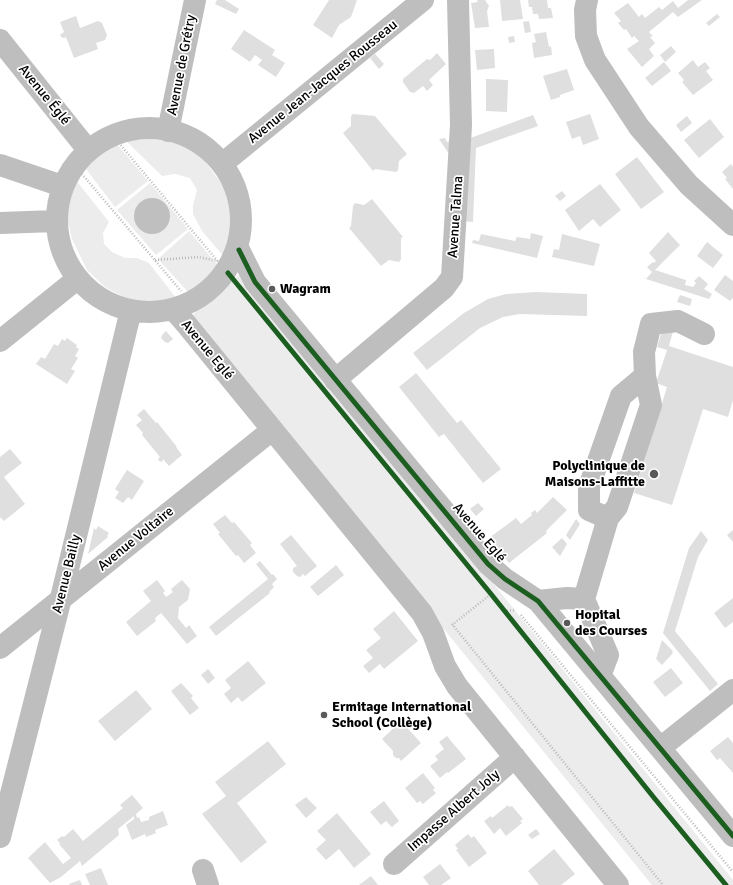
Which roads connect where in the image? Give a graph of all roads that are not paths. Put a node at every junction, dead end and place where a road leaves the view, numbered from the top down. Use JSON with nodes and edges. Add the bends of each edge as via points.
{"nodes":[{"id":1,"x":195,"y":0,"type":"edge"},
{"id":2,"x":423,"y":0,"type":"edge"},
{"id":3,"x":458,"y":0,"type":"edge"},
{"id":4,"x":587,"y":0,"type":"edge"},
{"id":5,"x":0,"y":40,"type":"edge"},
{"id":6,"x":168,"y":130,"type":"junction"},
{"id":7,"x":81,"y":157,"type":"junction"},
{"id":8,"x":222,"y":164,"type":"junction"},
{"id":9,"x":0,"y":165,"type":"edge"},
{"id":10,"x":62,"y":186,"type":"junction"},
{"id":11,"x":55,"y":221,"type":"junction"},
{"id":12,"x":0,"y":223,"type":"edge"},
{"id":13,"x":733,"y":225,"type":"edge"},
{"id":14,"x":239,"y":250,"type":"junction"},
{"id":15,"x":77,"y":279,"type":"junction"},
{"id":16,"x":182,"y":306,"type":"junction"},
{"id":17,"x":131,"y":310,"type":"junction"},
{"id":18,"x":704,"y":334,"type":"dead end"},
{"id":19,"x":0,"y":341,"type":"edge"},
{"id":20,"x":645,"y":376,"type":"junction"},
{"id":21,"x":335,"y":380,"type":"junction"},
{"id":22,"x":272,"y":430,"type":"junction"},
{"id":23,"x":608,"y":518,"type":"junction"},
{"id":24,"x":61,"y":598,"type":"junction"},
{"id":25,"x":584,"y":599,"type":"junction"},
{"id":26,"x":538,"y":601,"type":"junction"},
{"id":27,"x":0,"y":648,"type":"edge"},
{"id":28,"x":600,"y":676,"type":"junction"},
{"id":29,"x":733,"y":690,"type":"edge"},
{"id":30,"x":660,"y":748,"type":"junction"},
{"id":31,"x":515,"y":758,"type":"junction"},
{"id":32,"x":733,"y":836,"type":"edge"},
{"id":33,"x":0,"y":837,"type":"edge"},
{"id":34,"x":394,"y":864,"type":"dead end"},
{"id":35,"x":618,"y":885,"type":"edge"}],
"edges":[{"from":1,"to":6,"type":"street","name":"Avenue de Grétry"},
{"from":2,"to":8,"type":"street","name":"Avenue Jean-Jacques Rousseau"},
{"from":3,"to":21,"type":"street","name":"Avenue Talma","via":[[462,125],[452,277],[444,288]]},
{"from":4,"to":13,"type":"street","via":[[586,36],[595,60],[640,127],[689,185]]},
{"from":5,"to":7,"type":"street","name":"Avenue Églé"},
{"from":6,"to":7,"type":"street","via":[[140,129],[113,136]]},
{"from":6,"to":8,"type":"street","via":[[198,142]]},
{"from":7,"to":10,"type":"street"},
{"from":8,"to":14,"type":"street","via":[[237,190],[243,220]]},
{"from":9,"to":10,"type":"street"},
{"from":10,"to":11,"type":"street"},
{"from":11,"to":12,"type":"street"},
{"from":11,"to":15,"type":"street","via":[[60,253]]},
{"from":14,"to":16,"type":"street","via":[[223,267],[211,288]]},
{"from":14,"to":21,"type":"street","name":"Avenue Eglé","via":[[255,282]]},
{"from":15,"to":17,"type":"street","via":[[103,300]]},
{"from":15,"to":19,"type":"street"},
{"from":16,"to":17,"type":"street","via":[[152,312]]},
{"from":16,"to":22,"type":"street","name":"Avenue Eglé","via":[[192,331]]},
{"from":17,"to":24,"type":"street","name":"Avenue Bailly"},
{"from":18,"to":20,"type":"street","via":[[678,321],[651,324],[644,352]]},
{"from":20,"to":23,"type":"street","via":[[651,405],[617,507]]},
{"from":20,"to":23,"type":"street","via":[[621,396],[589,486],[589,510]]},
{"from":21,"to":26,"type":"street","name":"Avenue Eglé","via":[[488,564]]},
{"from":22,"to":24,"type":"street","name":"Avenue Voltaire"},
{"from":22,"to":31,"type":"street","name":"Avenue Eglé","via":[[422,612],[445,666],[457,686]]},
{"from":23,"to":25,"type":"street"},
{"from":24,"to":27,"type":"street","name":"Avenue Voltaire"},
{"from":24,"to":33,"type":"street","name":"Avenue Bailly"},
{"from":25,"to":26,"type":"street"},
{"from":25,"to":28,"type":"street","via":[[608,655]]},
{"from":26,"to":28,"type":"street","name":"Avenue Eglé"},
{"from":28,"to":30,"type":"street","name":"Avenue Eglé"},
{"from":29,"to":30,"type":"street"},
{"from":30,"to":32,"type":"street","name":"Avenue Eglé"},
{"from":31,"to":34,"type":"street","name":"Impasse Albert Joly"},
{"from":31,"to":35,"type":"street","name":"Avenue Eglé"}]}
